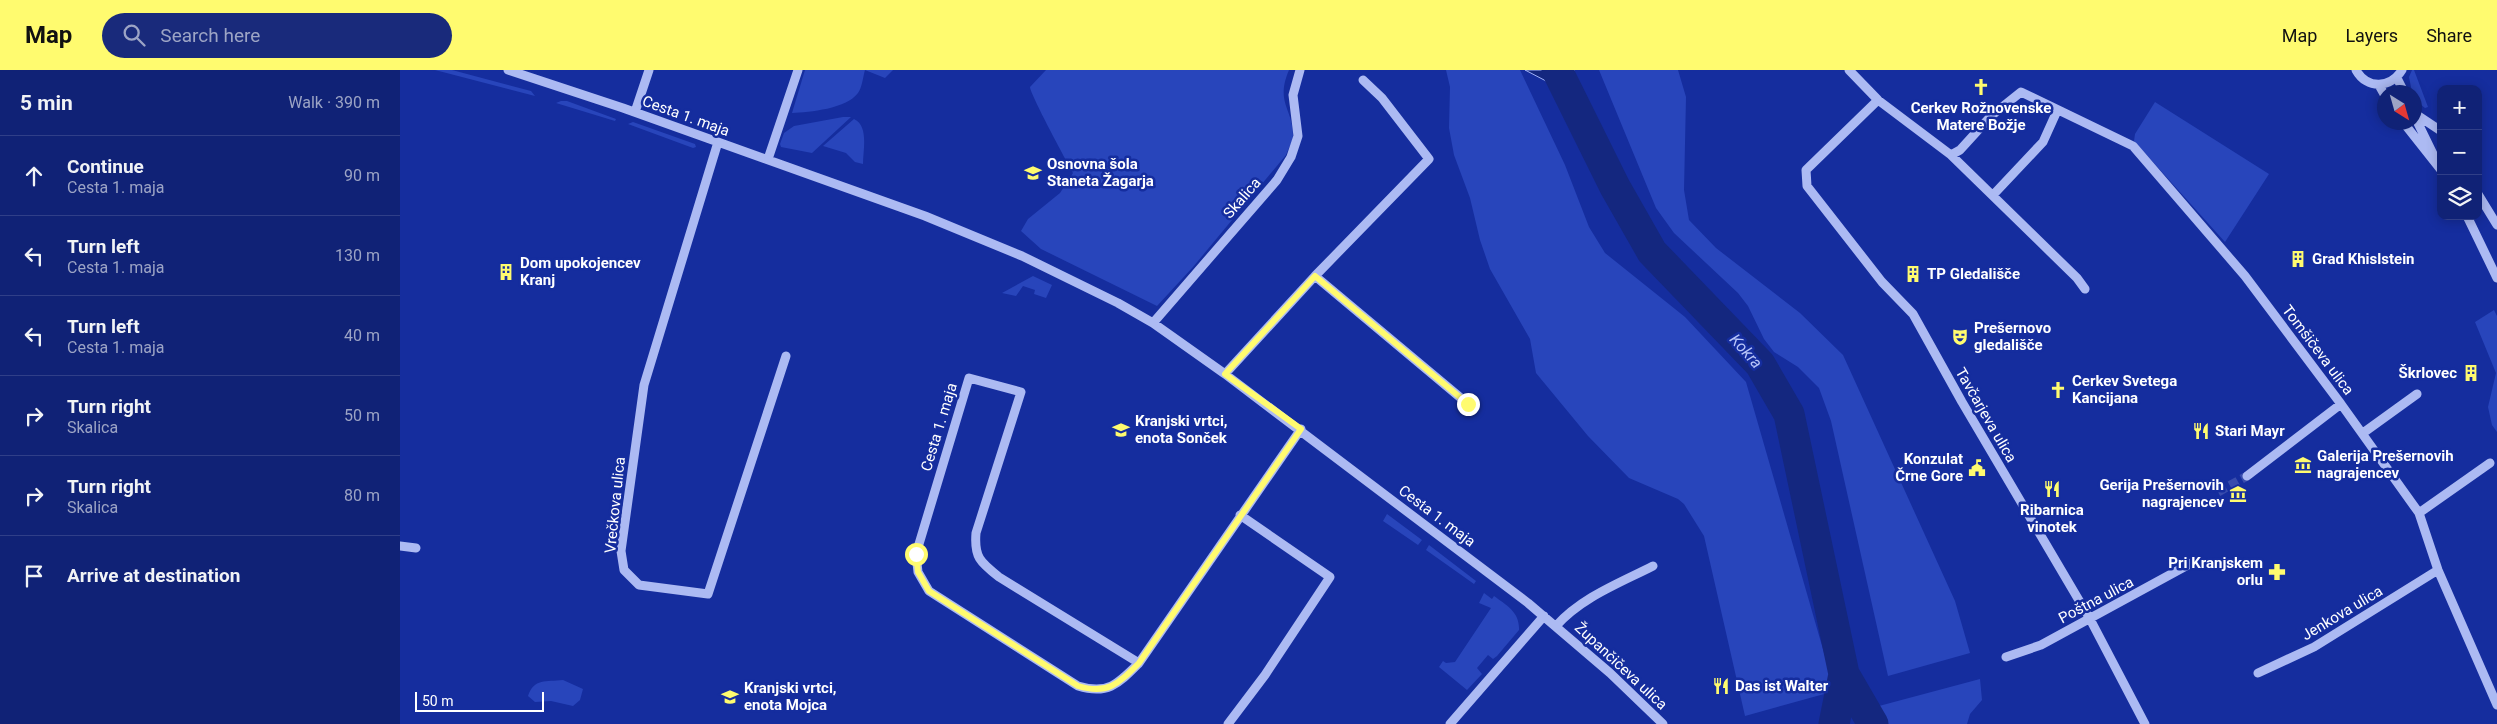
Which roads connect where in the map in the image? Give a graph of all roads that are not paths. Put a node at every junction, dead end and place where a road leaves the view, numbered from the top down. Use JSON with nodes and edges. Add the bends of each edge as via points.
{"nodes":[{"id":1,"x":508,"y":70,"type":"edge"},
{"id":2,"x":649,"y":70,"type":"edge"},
{"id":3,"x":798,"y":70,"type":"edge"},
{"id":4,"x":1300,"y":70,"type":"edge"},
{"id":5,"x":1849,"y":70,"type":"edge"},
{"id":6,"x":2356,"y":70,"type":"edge"},
{"id":7,"x":2400,"y":74,"type":"edge"},
{"id":8,"x":1363,"y":80,"type":"dead end"},
{"id":9,"x":2379,"y":85,"type":"joint"},
{"id":10,"x":1878,"y":100,"type":"junction"},
{"id":11,"x":2057,"y":111,"type":"junction"},
{"id":12,"x":635,"y":112,"type":"junction"},
{"id":13,"x":2422,"y":119,"type":"edge"},
{"id":14,"x":2409,"y":130,"type":"edge"},
{"id":15,"x":2422,"y":130,"type":"edge"},
{"id":16,"x":2439,"y":130,"type":"edge"},
{"id":17,"x":718,"y":142,"type":"junction"},
{"id":18,"x":1950,"y":155,"type":"junction"},
{"id":19,"x":768,"y":159,"type":"junction"},
{"id":20,"x":2437,"y":162,"type":"edge"},
{"id":21,"x":2437,"y":165,"type":"edge"},
{"id":22,"x":1994,"y":194,"type":"junction"},
{"id":23,"x":2482,"y":201,"type":"edge"},
{"id":24,"x":2469,"y":220,"type":"edge"},
{"id":25,"x":2497,"y":226,"type":"edge"},
{"id":26,"x":1315,"y":276,"type":"junction"},
{"id":27,"x":2497,"y":278,"type":"edge"},
{"id":28,"x":2085,"y":289,"type":"dead end"},
{"id":29,"x":1153,"y":323,"type":"junction"},
{"id":30,"x":786,"y":356,"type":"dead end"},
{"id":31,"x":1225,"y":374,"type":"junction"},
{"id":32,"x":2417,"y":394,"type":"dead end"},
{"id":33,"x":1468,"y":404,"type":"dead end"},
{"id":34,"x":2341,"y":404,"type":"junction"},
{"id":35,"x":1301,"y":429,"type":"junction"},
{"id":36,"x":2362,"y":433,"type":"junction"},
{"id":37,"x":2490,"y":463,"type":"dead end"},
{"id":38,"x":2247,"y":476,"type":"tunnel mouth"},
{"id":39,"x":2419,"y":513,"type":"junction"},
{"id":40,"x":1240,"y":515,"type":"junction"},
{"id":41,"x":400,"y":546,"type":"edge"},
{"id":42,"x":416,"y":548,"type":"dead end"},
{"id":43,"x":2197,"y":560,"type":"dead end"},
{"id":44,"x":1653,"y":566,"type":"dead end"},
{"id":45,"x":2438,"y":570,"type":"junction"},
{"id":46,"x":1544,"y":616,"type":"junction"},
{"id":47,"x":2090,"y":619,"type":"junction"},
{"id":48,"x":1556,"y":626,"type":"junction"},
{"id":49,"x":2006,"y":657,"type":"dead end"},
{"id":50,"x":1139,"y":663,"type":"junction"},
{"id":51,"x":2258,"y":673,"type":"dead end"},
{"id":52,"x":2497,"y":705,"type":"edge"},
{"id":53,"x":1228,"y":724,"type":"edge"},
{"id":54,"x":1450,"y":724,"type":"edge"},
{"id":55,"x":1663,"y":724,"type":"edge"},
{"id":56,"x":2146,"y":724,"type":"edge"}],
"edges":[{"from":1,"to":12,"type":"street","name":"Cesta 1. maja"},
{"from":2,"to":12,"type":"street"},
{"from":3,"to":19,"type":"street"},
{"from":4,"to":29,"type":"street","name":"Skalica","via":[[1293,95],[1298,136],[1291,157],[1277,180]]},
{"from":5,"to":10,"type":"street"},
{"from":6,"to":9,"type":"street","via":[[2363,79]]},
{"from":7,"to":9,"type":"street"},
{"from":8,"to":26,"type":"street","via":[[1382,98],[1429,159]]},
{"from":10,"to":18,"type":"street"},
{"from":10,"to":47,"type":"street","name":"Tavčarjeva ulica","via":[[1806,170],[1807,186],[1882,282],[1913,314]]},
{"from":11,"to":18,"type":"street","name":"Tomšičeva ulica","via":[[2021,92],[1991,116],[1960,150]]},
{"from":11,"to":22,"type":"street","via":[[2043,142]]},
{"from":11,"to":34,"type":"street","name":"Tomšičeva ulica","via":[[2134,146],[2245,276]]},
{"from":12,"to":17,"type":"street","name":"Cesta 1. maja"},
{"from":13,"to":16,"type":"street"},
{"from":14,"to":21,"type":"street"},
{"from":15,"to":20,"type":"street"},
{"from":17,"to":19,"type":"street","name":"Cesta 1. maja"},
{"from":17,"to":30,"type":"street","name":"Vrečkova ulica","via":[[644,385],[621,552],[624,570],[639,585],[708,594]]},
{"from":18,"to":22,"type":"street"},
{"from":19,"to":29,"type":"street","name":"Cesta 1. maja","via":[[1022,256]]},
{"from":22,"to":28,"type":"street","via":[[2078,278]]},
{"from":23,"to":25,"type":"street"},
{"from":24,"to":27,"type":"street"},
{"from":26,"to":31,"type":"street"},
{"from":26,"to":33,"type":"street"},
{"from":29,"to":31,"type":"street","name":"Cesta 1. maja"},
{"from":31,"to":35,"type":"street","name":"Cesta 1. maja"},
{"from":32,"to":36,"type":"street"},
{"from":34,"to":36,"type":"street","name":"Tomšičeva ulica"},
{"from":34,"to":38,"type":"street"},
{"from":35,"to":40,"type":"street","name":"Cesta 1. maja"},
{"from":35,"to":46,"type":"street","name":"Cesta 1. maja"},
{"from":36,"to":39,"type":"street","name":"Tomšičeva ulica"},
{"from":37,"to":39,"type":"street"},
{"from":39,"to":45,"type":"street","name":"Tomšičeva ulica"},
{"from":40,"to":50,"type":"street","name":"Cesta 1. maja"},
{"from":40,"to":53,"type":"street","via":[[1330,577],[1265,676]]},
{"from":41,"to":42,"type":"street"},
{"from":43,"to":47,"type":"street","name":"Poštna ulica"},
{"from":44,"to":48,"type":"street","name":"Župančičeva ulica","via":[[1584,601]]},
{"from":45,"to":51,"type":"street","name":"Jenkova ulica","via":[[2314,647]]},
{"from":45,"to":52,"type":"street","name":"Tomšičeva ulica"},
{"from":46,"to":48,"type":"street","name":"Cesta 1. maja"},
{"from":46,"to":54,"type":"street"},
{"from":47,"to":49,"type":"street","name":"Poštna ulica","via":[[2041,645]]},
{"from":47,"to":56,"type":"street","name":"Tavčarjeva ulica"},
{"from":48,"to":55,"type":"street","name":"Župančičeva ulica"},
{"from":50,"to":50,"type":"street","name":"Cesta 1. maja","via":[[1118,684],[1095,692],[1078,686],[929,591],[918,572],[916,554],[968,378],[1021,392],[976,533],[974,549],[982,563],[999,577]]}]}
